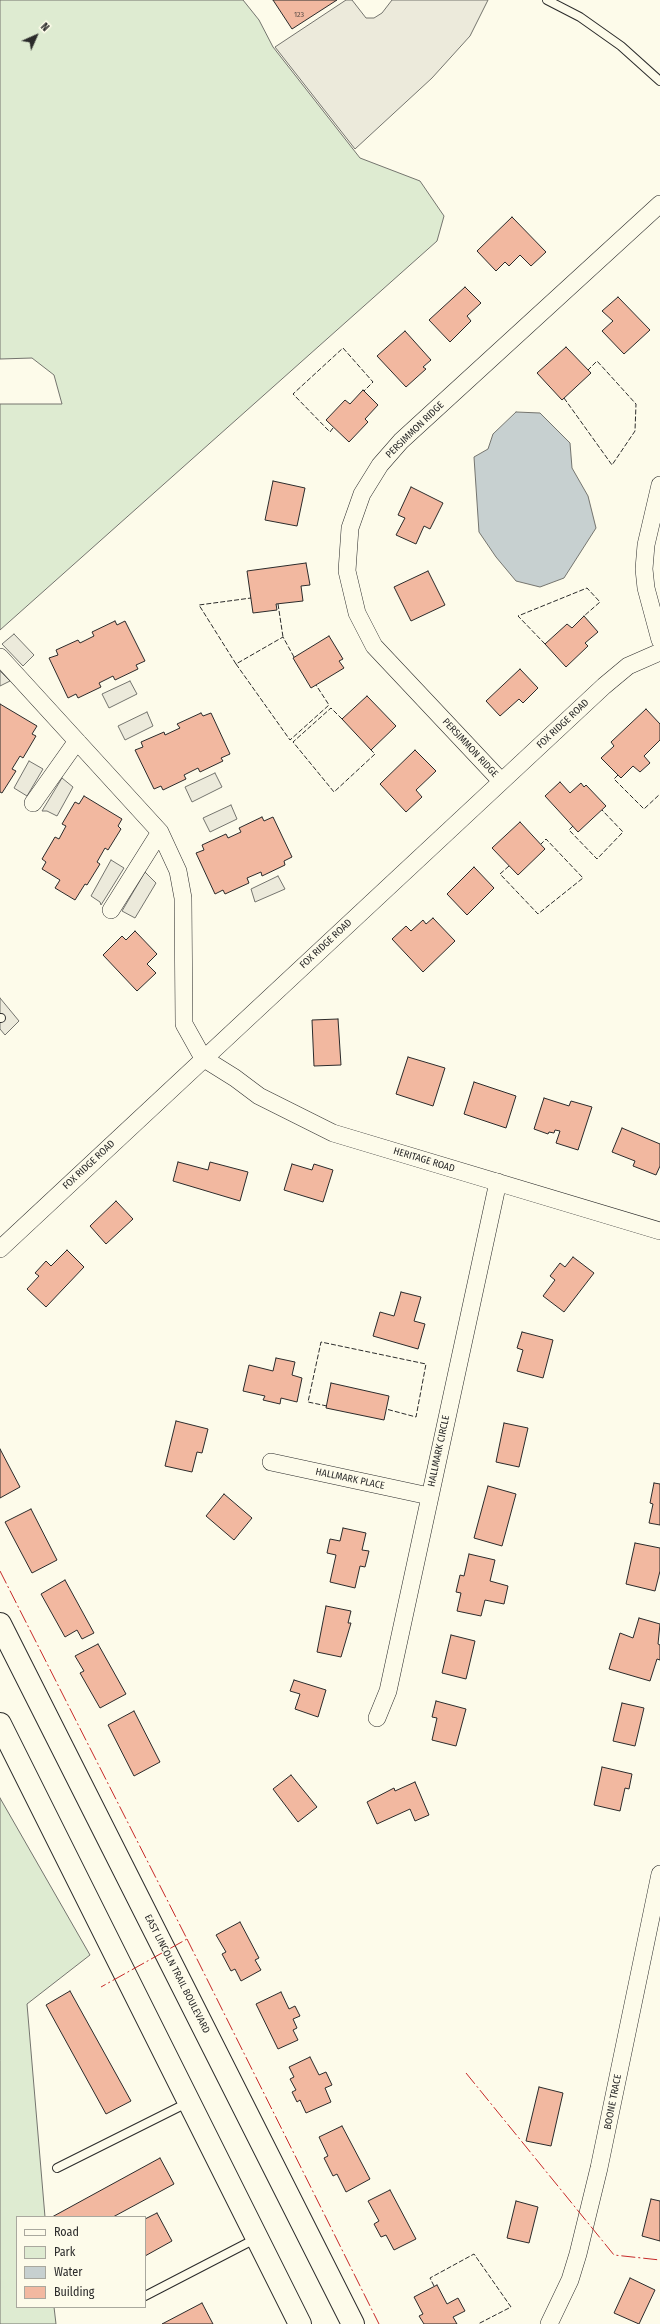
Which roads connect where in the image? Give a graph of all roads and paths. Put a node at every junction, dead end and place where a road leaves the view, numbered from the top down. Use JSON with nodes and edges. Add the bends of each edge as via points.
{"nodes":[{"id":1,"x":547,"y":0,"type":"edge"},
{"id":2,"x":660,"y":81,"type":"edge"},
{"id":3,"x":658,"y":210,"type":"edge"},
{"id":4,"x":660,"y":485,"type":"edge"},
{"id":5,"x":660,"y":640,"type":"edge"},
{"id":6,"x":660,"y":652,"type":"edge"},
{"id":7,"x":0,"y":657,"type":"edge"},
{"id":8,"x":77,"y":741,"type":"junction"},
{"id":9,"x":501,"y":781,"type":"junction"},
{"id":10,"x":33,"y":803,"type":"dead end"},
{"id":11,"x":160,"y":832,"type":"junction"},
{"id":12,"x":111,"y":910,"type":"dead end"},
{"id":13,"x":203,"y":1058,"type":"junction"},
{"id":14,"x":498,"y":1182,"type":"junction"},
{"id":15,"x":660,"y":1231,"type":"edge"},
{"id":16,"x":0,"y":1249,"type":"edge"},
{"id":17,"x":271,"y":1462,"type":"dead end"},
{"id":18,"x":429,"y":1496,"type":"junction"},
{"id":19,"x":0,"y":1624,"type":"edge"},
{"id":20,"x":377,"y":1718,"type":"dead end"},
{"id":21,"x":0,"y":1724,"type":"edge"},
{"id":22,"x":660,"y":1874,"type":"edge"},
{"id":23,"x":189,"y":2102,"type":"junction"},
{"id":24,"x":57,"y":2168,"type":"dead end"},
{"id":25,"x":257,"y":2238,"type":"junction"},
{"id":26,"x":146,"y":2295,"type":"edge"},
{"id":27,"x":300,"y":2324,"type":"edge"},
{"id":28,"x":353,"y":2324,"type":"edge"},
{"id":29,"x":549,"y":2324,"type":"edge"}],
"edges":[{"from":1,"to":2,"type":"lane","via":[[580,18],[621,46]]},
{"from":3,"to":9,"type":"street","name":"PERSIMMON RIDGE","via":[[401,442],[380,465],[362,494],[350,528],[347,571],[357,613],[374,646]]},
{"from":4,"to":5,"type":"street","via":[[646,546],[644,569],[646,588]]},
{"from":6,"to":9,"type":"street","name":"FOX RIDGE ROAD","via":[[628,666]]},
{"from":7,"to":8,"type":"street"},
{"from":8,"to":10,"type":"street"},
{"from":8,"to":11,"type":"street"},
{"from":9,"to":13,"type":"street","name":"FOX RIDGE ROAD"},
{"from":11,"to":12,"type":"street"},
{"from":11,"to":13,"type":"street","via":[[178,872],[183,898],[184,1024]]},
{"from":13,"to":14,"type":"street","name":"HERITAGE ROAD","via":[[259,1096],[333,1133]]},
{"from":13,"to":16,"type":"street","name":"FOX RIDGE ROAD"},
{"from":14,"to":15,"type":"street","name":"HERITAGE ROAD"},
{"from":14,"to":18,"type":"street","name":"HALLMARK CIRCLE"},
{"from":17,"to":18,"type":"street","name":"HALLMARK PLACE"},
{"from":18,"to":20,"type":"street","name":"HALLMARK CIRCLE","via":[[388,1691]]},
{"from":19,"to":28,"type":"street","name":"EAST LINCOLN TRAIL BOULEVARD"},
{"from":21,"to":23,"type":"street"},
{"from":22,"to":29,"type":"street","name":"BOONE TRACE","via":[[599,2168],[580,2247],[570,2280]]},
{"from":23,"to":24,"type":"lane"},
{"from":23,"to":25,"type":"street"},
{"from":25,"to":26,"type":"lane"},
{"from":25,"to":27,"type":"street"}]}
